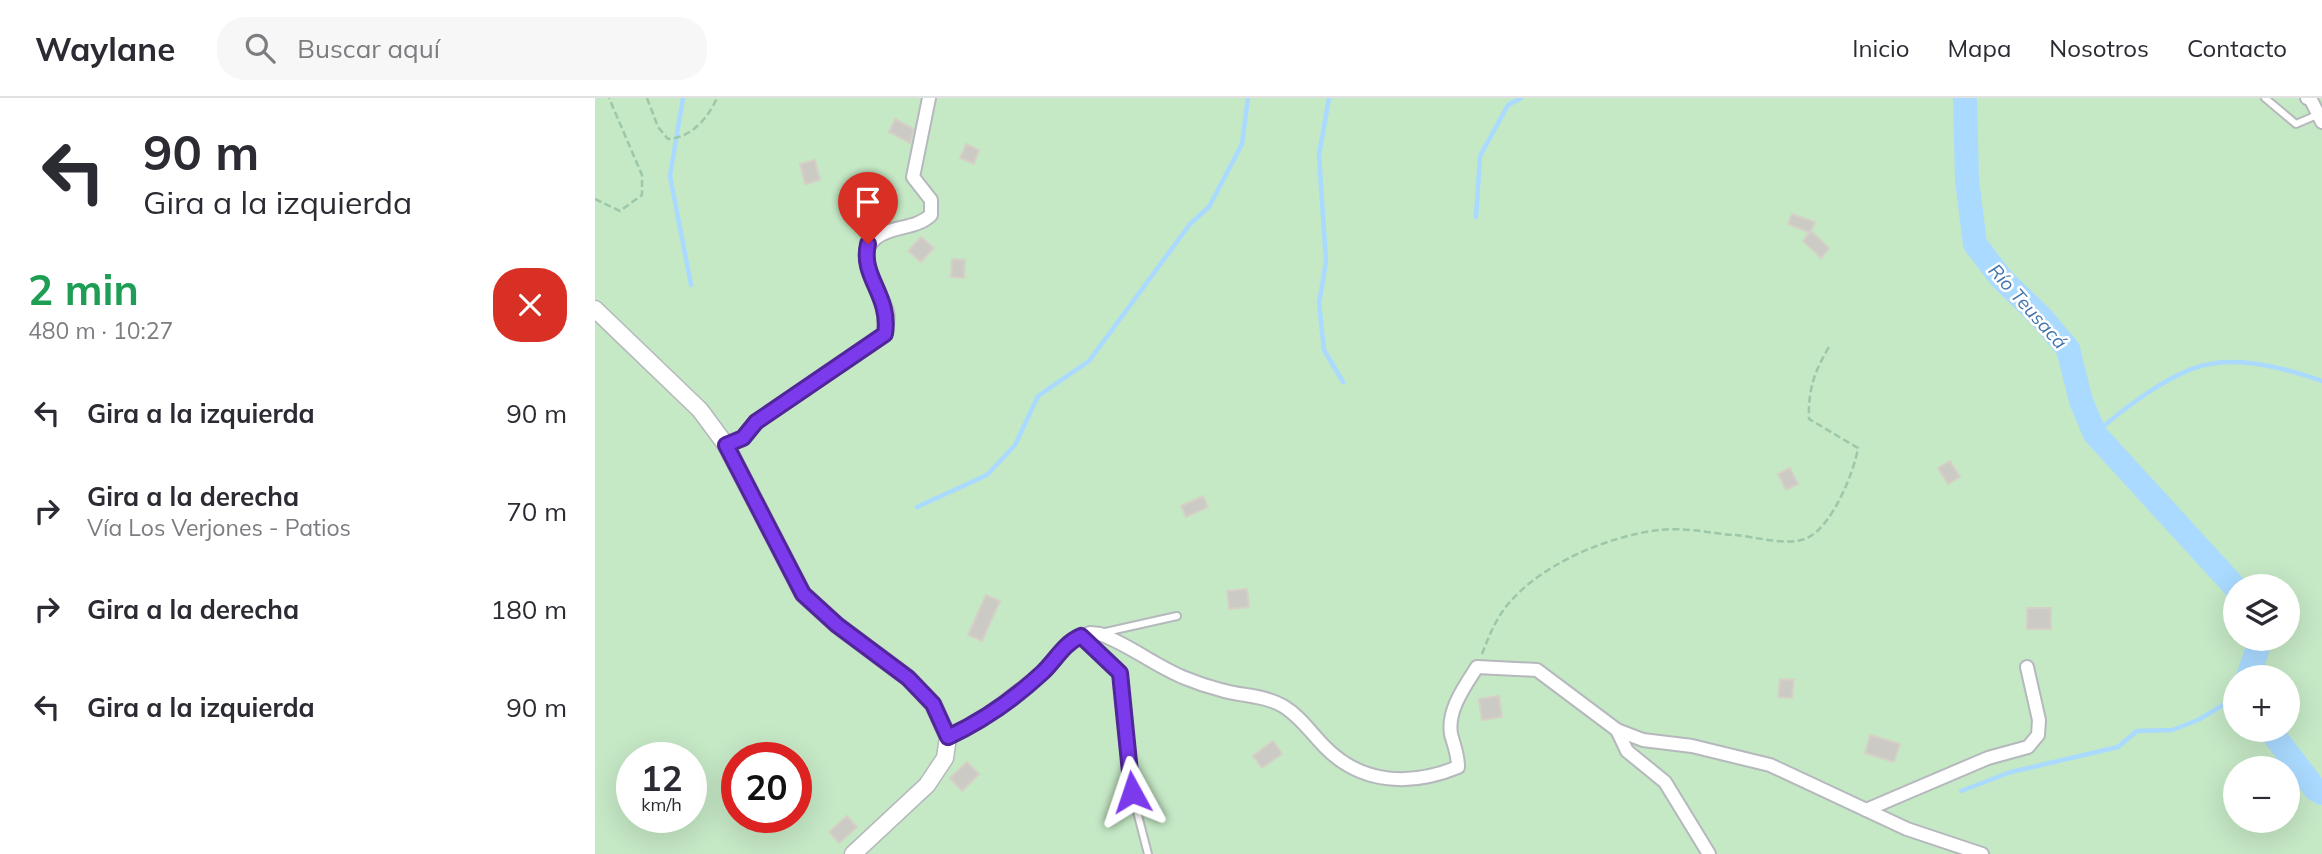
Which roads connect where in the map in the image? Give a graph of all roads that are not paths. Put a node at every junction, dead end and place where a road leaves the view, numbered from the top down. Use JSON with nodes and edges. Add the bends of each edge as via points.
{"nodes":[{"id":1,"x":929,"y":98,"type":"edge"},
{"id":2,"x":2265,"y":98,"type":"edge"},
{"id":3,"x":2316,"y":108,"type":"edge"},
{"id":4,"x":595,"y":309,"type":"edge"},
{"id":5,"x":726,"y":445,"type":"junction"},
{"id":6,"x":1177,"y":616,"type":"dead end"},
{"id":7,"x":1100,"y":634,"type":"junction"},
{"id":8,"x":1081,"y":636,"type":"junction"},
{"id":9,"x":2027,"y":667,"type":"dead end"},
{"id":10,"x":1617,"y":730,"type":"junction"},
{"id":11,"x":948,"y":737,"type":"junction"},
{"id":12,"x":1865,"y":810,"type":"junction"},
{"id":13,"x":853,"y":854,"type":"edge"},
{"id":14,"x":1148,"y":854,"type":"edge"},
{"id":15,"x":1709,"y":854,"type":"edge"},
{"id":16,"x":1982,"y":854,"type":"edge"}],
"edges":[{"from":1,"to":5,"type":"street","via":[[913,177],[931,200],[931,215],[921,225],[881,234],[868,244],[865,259],[888,315],[885,334],[756,422],[743,438]]},
{"from":2,"to":3,"type":"lane","via":[[2296,124]]},
{"from":4,"to":5,"type":"street","via":[[700,410]]},
{"from":5,"to":11,"type":"street","via":[[803,594],[908,678],[933,704]]},
{"from":6,"to":7,"type":"lane"},
{"from":7,"to":8,"type":"street"},
{"from":7,"to":10,"type":"street","via":[[1183,677],[1283,705],[1326,749],[1364,775],[1390,779],[1436,776],[1458,767],[1451,732],[1453,709],[1477,667],[1537,670]]},
{"from":8,"to":11,"type":"street","via":[[977,723]]},
{"from":8,"to":14,"type":"lane","via":[[1120,673],[1132,792]]},
{"from":9,"to":12,"type":"street","via":[[2039,720],[2038,735],[2028,747],[1988,758]]},
{"from":10,"to":12,"type":"street","via":[[1643,740],[1692,746],[1770,765]]},
{"from":10,"to":15,"type":"street","via":[[1627,751],[1665,782]]},
{"from":11,"to":13,"type":"street","via":[[945,758],[927,785]]},
{"from":12,"to":16,"type":"street"}]}
